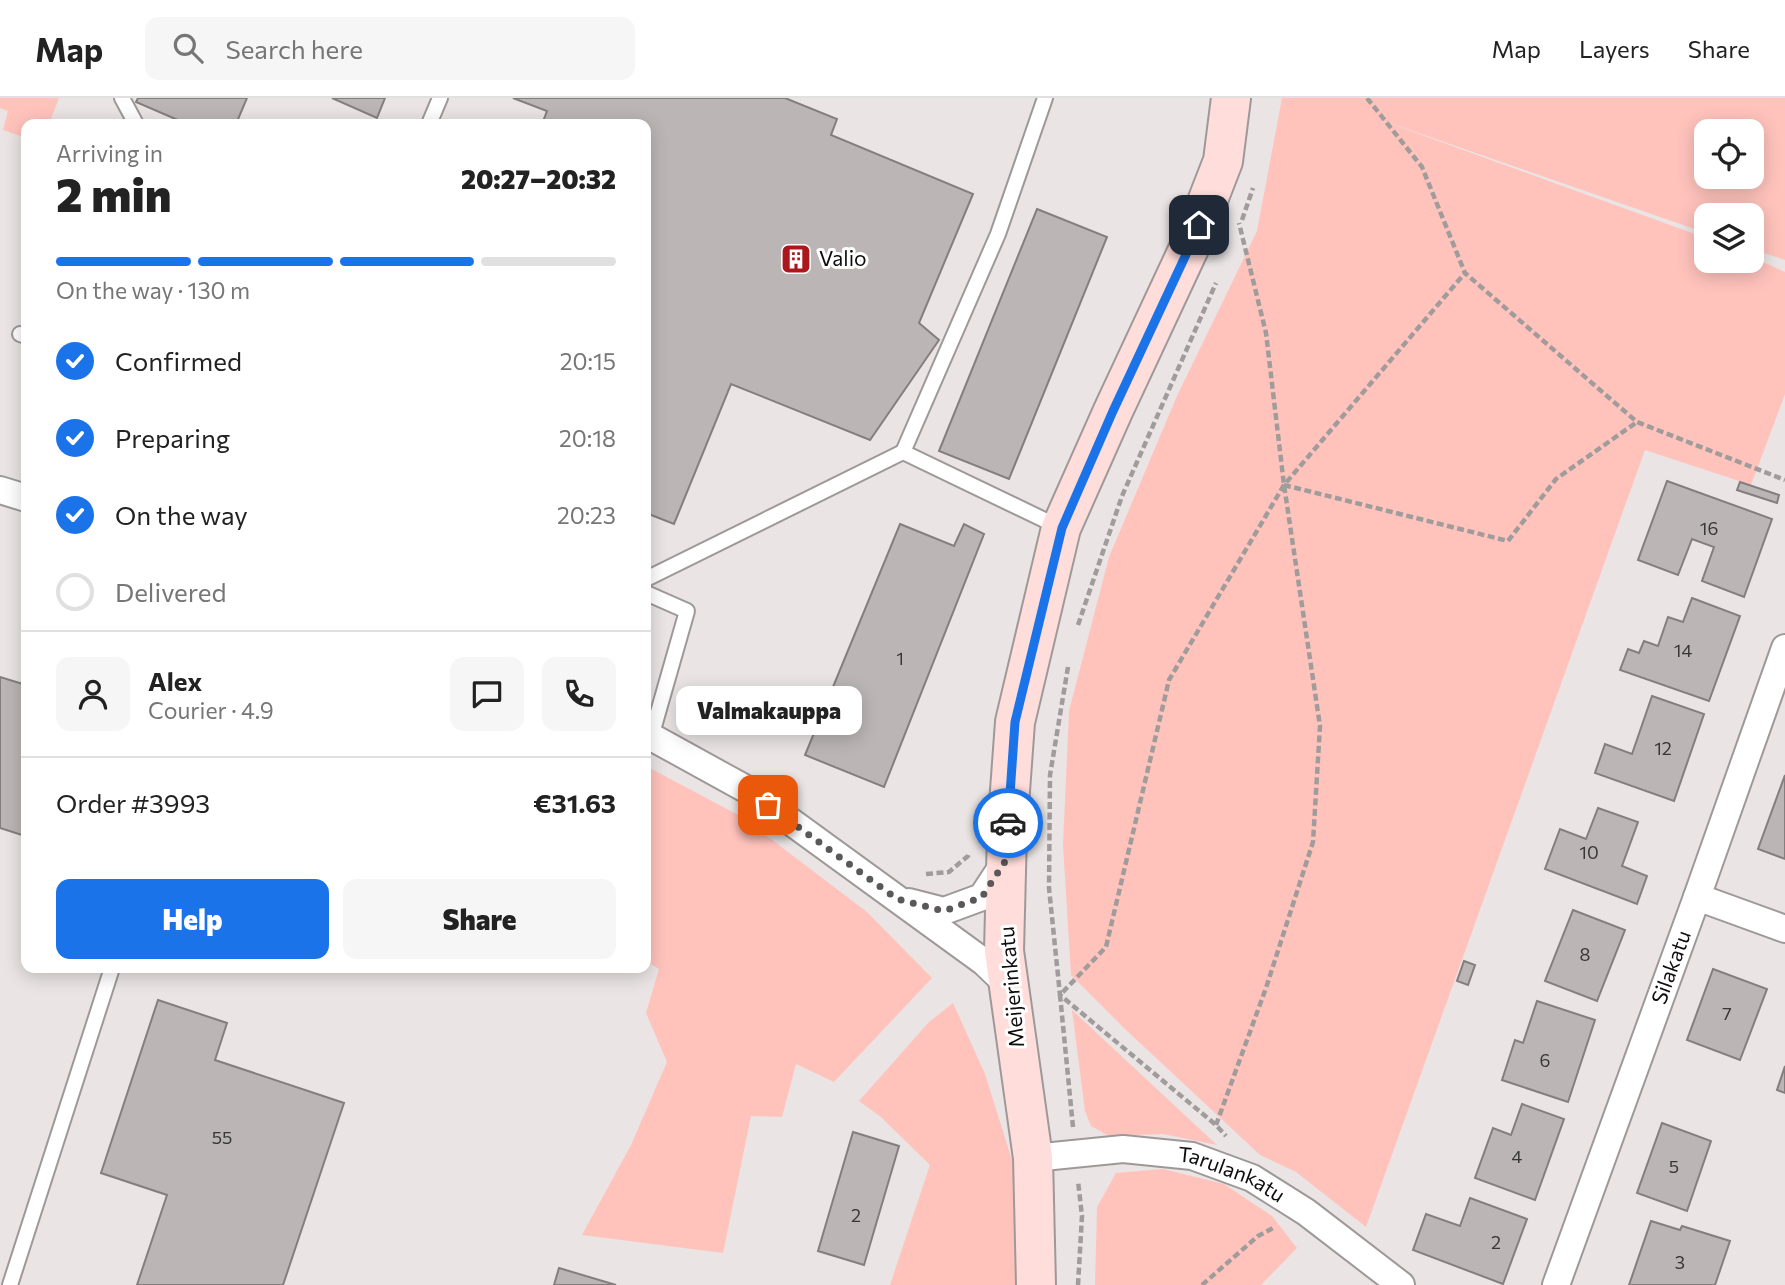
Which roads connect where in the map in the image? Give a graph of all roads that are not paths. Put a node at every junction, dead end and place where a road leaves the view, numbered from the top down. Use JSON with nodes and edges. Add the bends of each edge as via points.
{"nodes":[{"id":1,"x":122,"y":98,"type":"edge"},
{"id":2,"x":440,"y":98,"type":"edge"},
{"id":3,"x":1045,"y":98,"type":"edge"},
{"id":4,"x":1231,"y":98,"type":"edge"},
{"id":5,"x":133,"y":119,"type":"edge"},
{"id":6,"x":431,"y":119,"type":"edge"},
{"id":7,"x":903,"y":452,"type":"junction"},
{"id":8,"x":0,"y":490,"type":"edge"},
{"id":9,"x":21,"y":496,"type":"edge"},
{"id":10,"x":1062,"y":528,"type":"junction"},
{"id":11,"x":651,"y":577,"type":"edge"},
{"id":12,"x":651,"y":595,"type":"edge"},
{"id":13,"x":1785,"y":648,"type":"edge"},
{"id":14,"x":651,"y":726,"type":"edge"},
{"id":15,"x":651,"y":738,"type":"edge"},
{"id":16,"x":1007,"y":846,"type":"junction"},
{"id":17,"x":1698,"y":897,"type":"junction"},
{"id":18,"x":897,"y":899,"type":"junction"},
{"id":19,"x":1785,"y":929,"type":"edge"},
{"id":20,"x":110,"y":973,"type":"edge"},
{"id":21,"x":1009,"y":986,"type":"junction"},
{"id":22,"x":1033,"y":1158,"type":"junction"},
{"id":23,"x":10,"y":1285,"type":"edge"},
{"id":24,"x":1037,"y":1285,"type":"edge"},
{"id":25,"x":1401,"y":1285,"type":"edge"},
{"id":26,"x":1556,"y":1285,"type":"edge"}],
"edges":[{"from":1,"to":5,"type":"lane"},
{"from":2,"to":6,"type":"lane"},
{"from":3,"to":7,"type":"lane","via":[[998,234]]},
{"from":4,"to":10,"type":"street","name":"Meijerinkatu","via":[[1223,160],[1190,246]]},
{"from":7,"to":10,"type":"lane"},
{"from":7,"to":11,"type":"lane"},
{"from":8,"to":9,"type":"street"},
{"from":10,"to":16,"type":"street","name":"Meijerinkatu","via":[[1015,722]]},
{"from":12,"to":14,"type":"lane","via":[[687,611]]},
{"from":13,"to":17,"type":"street","name":"Silakatu"},
{"from":15,"to":18,"type":"street","via":[[746,789]]},
{"from":16,"to":18,"type":"street","via":[[982,897],[944,911]]},
{"from":16,"to":21,"type":"street","name":"Meijerinkatu","via":[[1004,951]]},
{"from":17,"to":19,"type":"street"},
{"from":17,"to":26,"type":"street","name":"Silakatu"},
{"from":18,"to":21,"type":"street","via":[[984,962]]},
{"from":20,"to":23,"type":"lane"},
{"from":21,"to":22,"type":"street","name":"Meijerinkatu"},
{"from":22,"to":24,"type":"street","name":"Meijerinkatu"},
{"from":22,"to":25,"type":"street","name":"Tarulankatu","via":[[1123,1149],[1192,1156],[1252,1178],[1306,1212]]}]}
